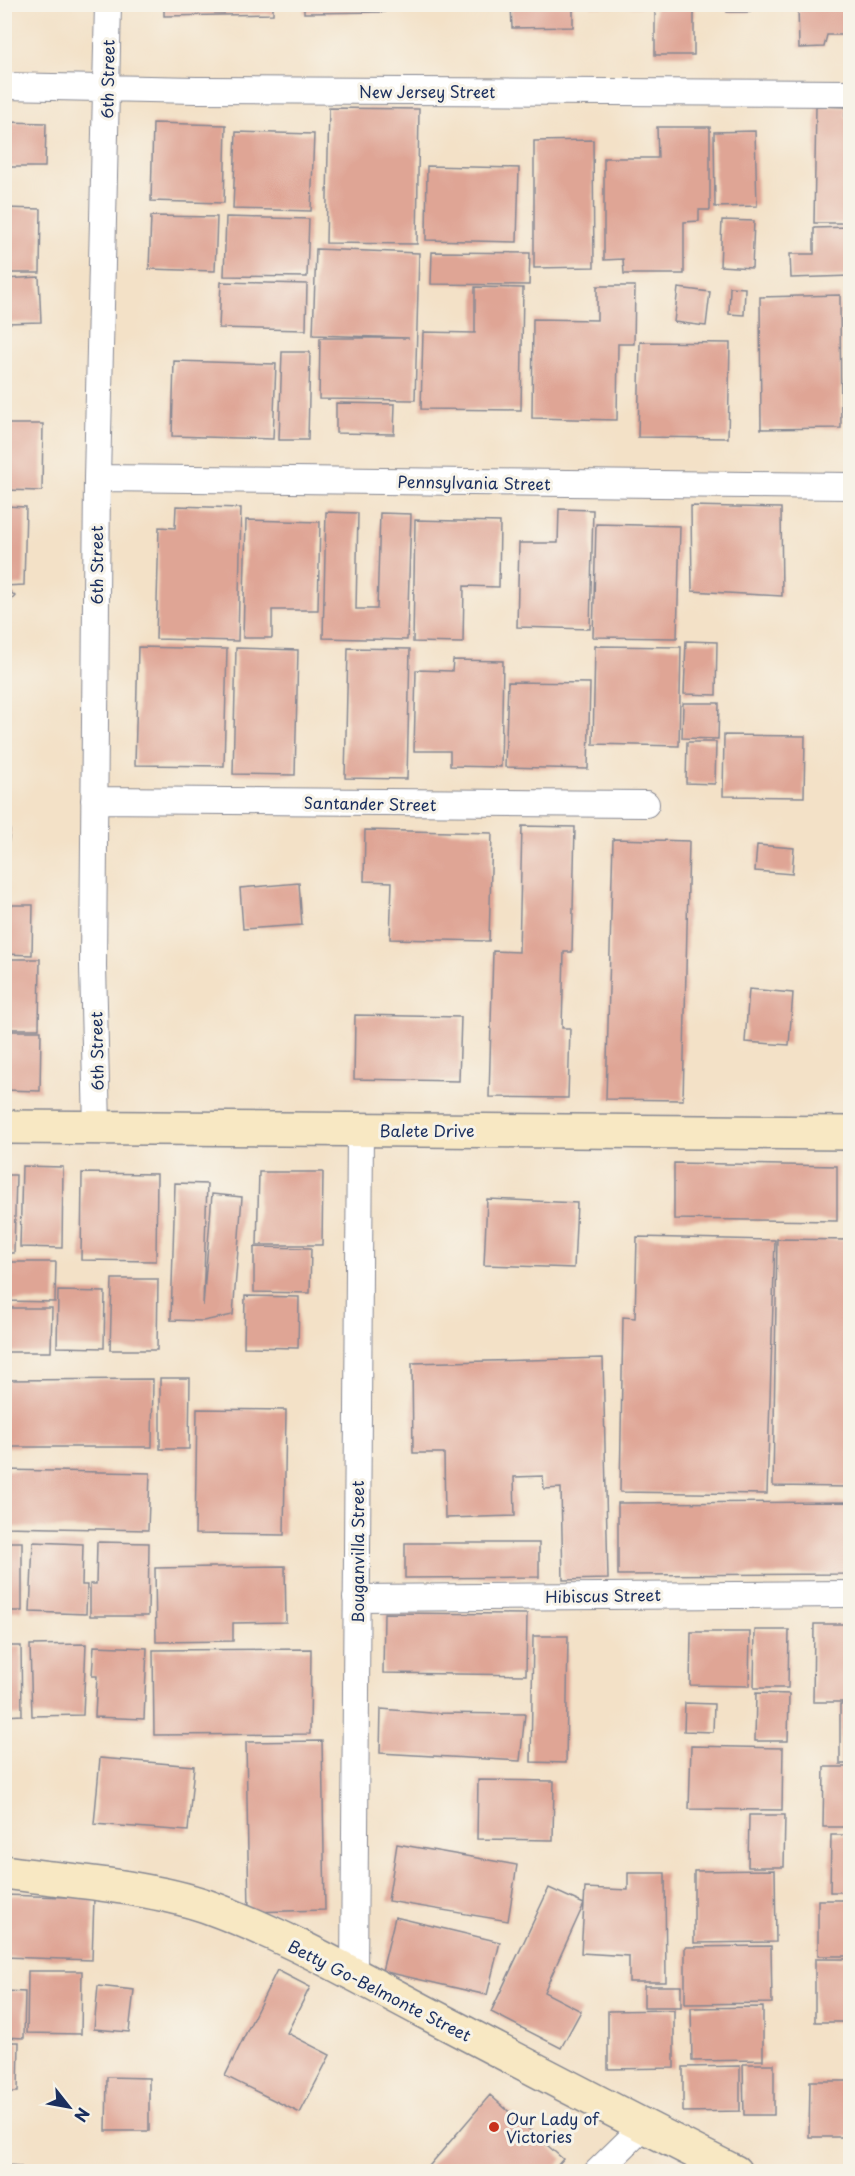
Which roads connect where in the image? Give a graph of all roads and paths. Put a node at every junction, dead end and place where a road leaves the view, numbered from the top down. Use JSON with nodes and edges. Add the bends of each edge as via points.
{"nodes":[{"id":1,"x":108,"y":4,"type":"edge"},
{"id":2,"x":4,"y":86,"type":"edge"},
{"id":3,"x":107,"y":87,"type":"junction"},
{"id":4,"x":850,"y":93,"type":"edge"},
{"id":5,"x":97,"y":478,"type":"junction"},
{"id":6,"x":850,"y":486,"type":"edge"},
{"id":7,"x":94,"y":800,"type":"junction"},
{"id":8,"x":646,"y":804,"type":"dead end"},
{"id":9,"x":97,"y":1126,"type":"junction"},
{"id":10,"x":4,"y":1127,"type":"edge"},
{"id":11,"x":360,"y":1129,"type":"junction"},
{"id":12,"x":850,"y":1133,"type":"edge"},
{"id":13,"x":850,"y":1594,"type":"edge"},
{"id":14,"x":356,"y":1598,"type":"junction"},
{"id":15,"x":4,"y":1872,"type":"edge"},
{"id":16,"x":354,"y":1975,"type":"junction"},
{"id":17,"x":643,"y":2127,"type":"junction"},
{"id":18,"x":597,"y":2172,"type":"edge"},
{"id":19,"x":735,"y":2172,"type":"edge"}],
"edges":[{"from":1,"to":3,"type":"street","name":"6th Street"},
{"from":2,"to":3,"type":"street","name":"New Jersey Street"},
{"from":3,"to":4,"type":"street","name":"New Jersey Street","via":[[208,91]]},
{"from":3,"to":5,"type":"street","name":"6th Street"},
{"from":5,"to":6,"type":"street","name":"Pennsylvania Street"},
{"from":5,"to":7,"type":"street","name":"6th Street"},
{"from":7,"to":8,"type":"street","name":"Santander Street"},
{"from":7,"to":9,"type":"street","name":"6th Street"},
{"from":9,"to":10,"type":"street","name":"Balete Drive"},
{"from":9,"to":11,"type":"street","name":"Balete Drive"},
{"from":11,"to":12,"type":"street","name":"Balete Drive"},
{"from":11,"to":14,"type":"street","name":"Bouganvilla Street"},
{"from":13,"to":14,"type":"street","name":"Hibiscus Street"},
{"from":14,"to":16,"type":"street","name":"Bouganvilla Street"},
{"from":15,"to":16,"type":"street","name":"Betty Go-Belmonte Street","via":[[168,1896],[206,1906]]},
{"from":16,"to":17,"type":"street","name":"Betty Go-Belmonte Street"},
{"from":17,"to":18,"type":"street"},
{"from":17,"to":19,"type":"street","name":"Betty Go-Belmonte Street"}]}
